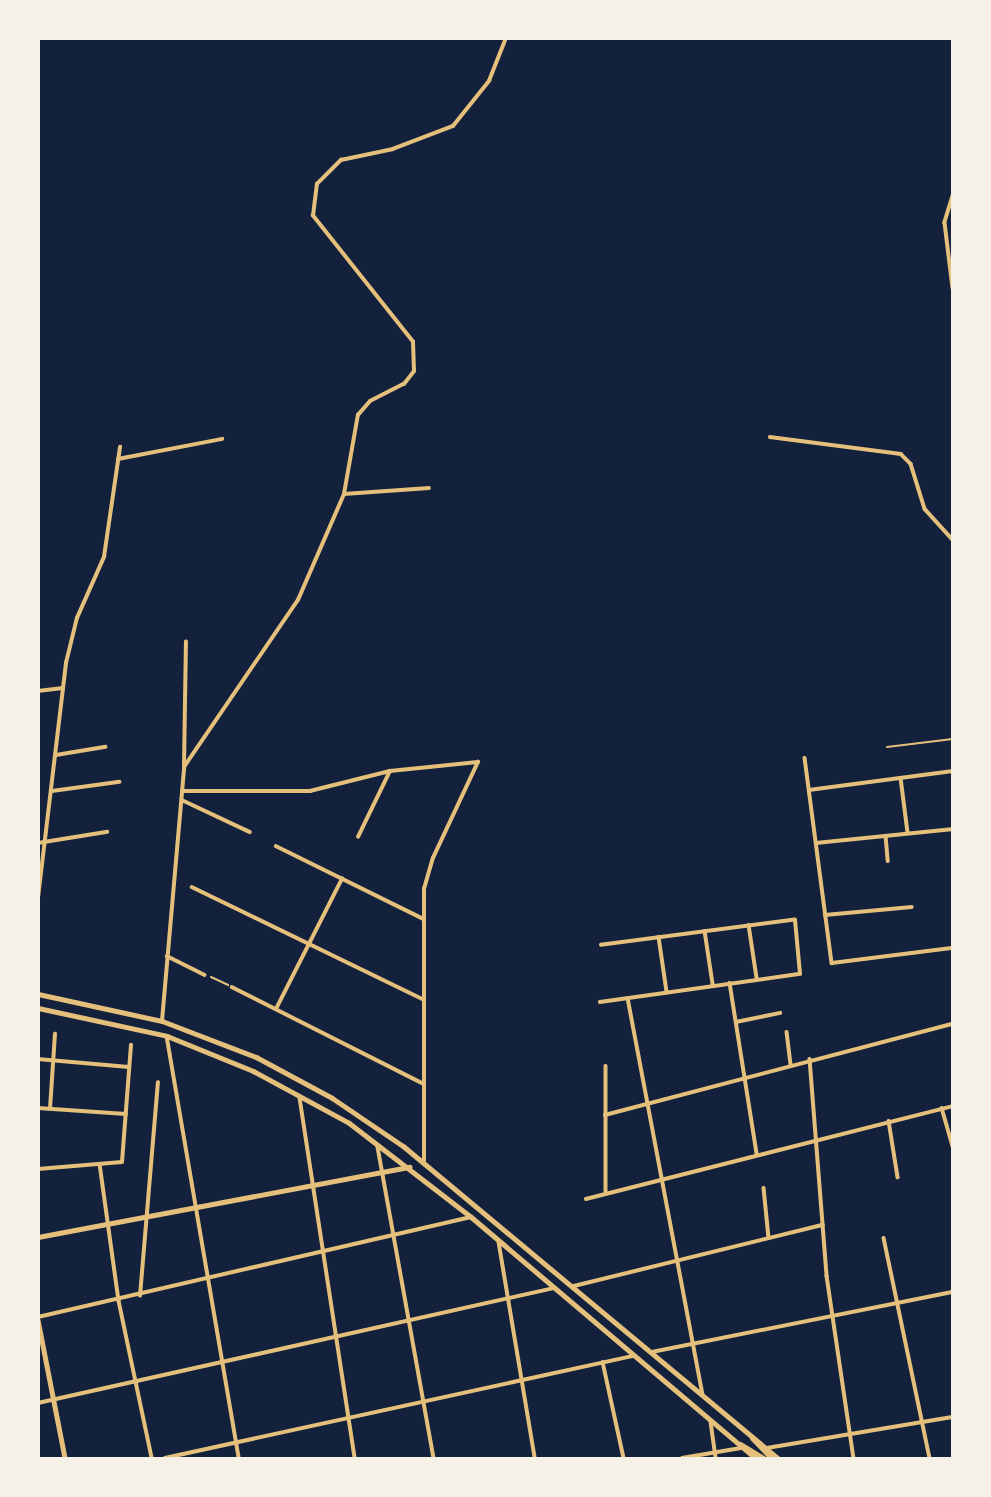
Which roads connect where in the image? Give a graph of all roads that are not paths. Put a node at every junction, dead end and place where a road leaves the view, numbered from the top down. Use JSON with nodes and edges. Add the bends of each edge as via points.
{"nodes":[{"id":1,"x":506,"y":38,"type":"edge"},
{"id":2,"x":953,"y":196,"type":"edge"},
{"id":3,"x":953,"y":288,"type":"edge"},
{"id":4,"x":769,"y":437,"type":"dead end"},
{"id":5,"x":222,"y":439,"type":"dead end"},
{"id":6,"x":120,"y":447,"type":"dead end"},
{"id":7,"x":118,"y":459,"type":"junction"},
{"id":8,"x":429,"y":488,"type":"dead end"},
{"id":9,"x":344,"y":494,"type":"junction"},
{"id":10,"x":953,"y":541,"type":"edge"},
{"id":11,"x":186,"y":642,"type":"dead end"},
{"id":12,"x":63,"y":688,"type":"junction"},
{"id":13,"x":38,"y":691,"type":"edge"},
{"id":14,"x":105,"y":747,"type":"dead end"},
{"id":15,"x":56,"y":755,"type":"junction"},
{"id":16,"x":805,"y":758,"type":"dead end"},
{"id":17,"x":184,"y":768,"type":"junction"},
{"id":18,"x":390,"y":771,"type":"junction"},
{"id":19,"x":953,"y":771,"type":"edge"},
{"id":20,"x":901,"y":778,"type":"junction"},
{"id":21,"x":119,"y":782,"type":"dead end"},
{"id":22,"x":182,"y":790,"type":"junction"},
{"id":23,"x":809,"y":790,"type":"junction"},
{"id":24,"x":52,"y":791,"type":"junction"},
{"id":25,"x":182,"y":800,"type":"junction"},
{"id":26,"x":953,"y":829,"type":"edge"},
{"id":27,"x":107,"y":832,"type":"dead end"},
{"id":28,"x":250,"y":832,"type":"dead end"},
{"id":29,"x":908,"y":833,"type":"junction"},
{"id":30,"x":886,"y":836,"type":"junction"},
{"id":31,"x":358,"y":837,"type":"dead end"},
{"id":32,"x":38,"y":843,"type":"edge"},
{"id":33,"x":46,"y":843,"type":"junction"},
{"id":34,"x":816,"y":843,"type":"junction"},
{"id":35,"x":276,"y":846,"type":"dead end"},
{"id":36,"x":888,"y":861,"type":"dead end"},
{"id":37,"x":342,"y":879,"type":"junction"},
{"id":38,"x":192,"y":887,"type":"dead end"},
{"id":39,"x":38,"y":898,"type":"edge"},
{"id":40,"x":912,"y":907,"type":"dead end"},
{"id":41,"x":825,"y":915,"type":"junction"},
{"id":42,"x":422,"y":918,"type":"junction"},
{"id":43,"x":749,"y":925,"type":"junction"},
{"id":44,"x":705,"y":931,"type":"junction"},
{"id":45,"x":659,"y":937,"type":"junction"},
{"id":46,"x":308,"y":944,"type":"junction"},
{"id":47,"x":602,"y":945,"type":"dead end"},
{"id":48,"x":953,"y":948,"type":"edge"},
{"id":49,"x":167,"y":956,"type":"junction"},
{"id":50,"x":205,"y":975,"type":"road end"},
{"id":51,"x":757,"y":978,"type":"junction"},
{"id":52,"x":730,"y":983,"type":"junction"},
{"id":53,"x":713,"y":985,"type":"junction"},
{"id":54,"x":232,"y":987,"type":"road end"},
{"id":55,"x":667,"y":992,"type":"junction"},
{"id":56,"x":38,"y":995,"type":"edge"},
{"id":57,"x":628,"y":998,"type":"junction"},
{"id":58,"x":423,"y":999,"type":"junction"},
{"id":59,"x":600,"y":1002,"type":"dead end"},
{"id":60,"x":38,"y":1008,"type":"edge"},
{"id":61,"x":276,"y":1009,"type":"junction"},
{"id":62,"x":780,"y":1013,"type":"dead end"},
{"id":63,"x":162,"y":1021,"type":"junction"},
{"id":64,"x":736,"y":1022,"type":"junction"},
{"id":65,"x":953,"y":1024,"type":"edge"},
{"id":66,"x":787,"y":1031,"type":"dead end"},
{"id":67,"x":55,"y":1034,"type":"dead end"},
{"id":68,"x":167,"y":1037,"type":"junction"},
{"id":69,"x":131,"y":1045,"type":"dead end"},
{"id":70,"x":38,"y":1059,"type":"edge"},
{"id":71,"x":810,"y":1059,"type":"junction"},
{"id":72,"x":53,"y":1060,"type":"junction"},
{"id":73,"x":790,"y":1065,"type":"junction"},
{"id":74,"x":606,"y":1066,"type":"dead end"},
{"id":75,"x":129,"y":1067,"type":"junction"},
{"id":76,"x":745,"y":1077,"type":"junction"},
{"id":77,"x":158,"y":1083,"type":"dead end"},
{"id":78,"x":424,"y":1084,"type":"junction"},
{"id":79,"x":299,"y":1096,"type":"junction"},
{"id":80,"x":649,"y":1103,"type":"junction"},
{"id":81,"x":953,"y":1106,"type":"edge"},
{"id":82,"x":38,"y":1108,"type":"edge"},
{"id":83,"x":942,"y":1108,"type":"junction"},
{"id":84,"x":50,"y":1110,"type":"junction"},
{"id":85,"x":126,"y":1114,"type":"junction"},
{"id":86,"x":605,"y":1115,"type":"junction"},
{"id":87,"x":890,"y":1121,"type":"junction"},
{"id":88,"x":816,"y":1138,"type":"junction"},
{"id":89,"x":377,"y":1142,"type":"junction"},
{"id":90,"x":953,"y":1146,"type":"edge"},
{"id":91,"x":757,"y":1154,"type":"junction"},
{"id":92,"x":424,"y":1163,"type":"junction"},
{"id":93,"x":100,"y":1164,"type":"junction"},
{"id":94,"x":410,"y":1167,"type":"junction"},
{"id":95,"x":38,"y":1169,"type":"edge"},
{"id":96,"x":383,"y":1172,"type":"junction"},
{"id":97,"x":898,"y":1177,"type":"dead end"},
{"id":98,"x":662,"y":1179,"type":"junction"},
{"id":99,"x":313,"y":1186,"type":"junction"},
{"id":100,"x":764,"y":1188,"type":"dead end"},
{"id":101,"x":606,"y":1193,"type":"junction"},
{"id":102,"x":586,"y":1199,"type":"dead end"},
{"id":103,"x":193,"y":1209,"type":"junction"},
{"id":104,"x":146,"y":1217,"type":"junction"},
{"id":105,"x":471,"y":1217,"type":"junction"},
{"id":106,"x":108,"y":1224,"type":"junction"},
{"id":107,"x":823,"y":1225,"type":"junction"},
{"id":108,"x":394,"y":1236,"type":"junction"},
{"id":109,"x":38,"y":1237,"type":"edge"},
{"id":110,"x":884,"y":1238,"type":"dead end"},
{"id":111,"x":769,"y":1239,"type":"junction"},
{"id":112,"x":499,"y":1240,"type":"junction"},
{"id":113,"x":321,"y":1252,"type":"junction"},
{"id":114,"x":677,"y":1262,"type":"junction"},
{"id":115,"x":206,"y":1280,"type":"junction"},
{"id":116,"x":574,"y":1286,"type":"junction"},
{"id":117,"x":554,"y":1288,"type":"junction"},
{"id":118,"x":953,"y":1292,"type":"edge"},
{"id":119,"x":140,"y":1296,"type":"junction"},
{"id":120,"x":508,"y":1298,"type":"junction"},
{"id":121,"x":119,"y":1301,"type":"junction"},
{"id":122,"x":897,"y":1302,"type":"junction"},
{"id":123,"x":832,"y":1313,"type":"junction"},
{"id":124,"x":38,"y":1319,"type":"edge"},
{"id":125,"x":409,"y":1320,"type":"junction"},
{"id":126,"x":334,"y":1337,"type":"junction"},
{"id":127,"x":694,"y":1341,"type":"junction"},
{"id":128,"x":652,"y":1352,"type":"junction"},
{"id":129,"x":634,"y":1356,"type":"junction"},
{"id":130,"x":221,"y":1363,"type":"junction"},
{"id":131,"x":603,"y":1363,"type":"junction"},
{"id":132,"x":522,"y":1380,"type":"junction"},
{"id":133,"x":135,"y":1382,"type":"junction"},
{"id":134,"x":703,"y":1395,"type":"junction"},
{"id":135,"x":54,"y":1400,"type":"junction"},
{"id":136,"x":424,"y":1402,"type":"junction"},
{"id":137,"x":38,"y":1404,"type":"edge"},
{"id":138,"x":953,"y":1417,"type":"edge"},
{"id":139,"x":348,"y":1418,"type":"junction"},
{"id":140,"x":711,"y":1421,"type":"junction"},
{"id":141,"x":922,"y":1422,"type":"junction"},
{"id":142,"x":750,"y":1434,"type":"junction"},
{"id":143,"x":850,"y":1434,"type":"junction"},
{"id":144,"x":235,"y":1443,"type":"junction"},
{"id":145,"x":740,"y":1446,"type":"junction"},
{"id":146,"x":765,"y":1448,"type":"junction"},
{"id":147,"x":716,"y":1456,"type":"edge"},
{"id":148,"x":65,"y":1458,"type":"edge"},
{"id":149,"x":152,"y":1458,"type":"edge"},
{"id":150,"x":165,"y":1458,"type":"edge"},
{"id":151,"x":239,"y":1458,"type":"edge"},
{"id":152,"x":355,"y":1458,"type":"edge"},
{"id":153,"x":434,"y":1458,"type":"edge"},
{"id":154,"x":535,"y":1458,"type":"edge"},
{"id":155,"x":624,"y":1458,"type":"edge"},
{"id":156,"x":682,"y":1458,"type":"edge"},
{"id":157,"x":755,"y":1458,"type":"edge"},
{"id":158,"x":763,"y":1458,"type":"edge"},
{"id":159,"x":771,"y":1458,"type":"edge"},
{"id":160,"x":778,"y":1458,"type":"edge"},
{"id":161,"x":854,"y":1458,"type":"edge"},
{"id":162,"x":930,"y":1458,"type":"edge"}],
"edges":[{"from":1,"to":9,"type":"street","via":[[489,80],[469,112],[432,137],[330,166],[317,184],[313,216],[413,342],[416,355],[414,371],[404,384],[370,401],[358,415]]},
{"from":2,"to":3,"type":"street","via":[[945,223]]},
{"from":4,"to":10,"type":"street","via":[[901,454],[911,464],[925,509]]},
{"from":5,"to":7,"type":"street"},
{"from":6,"to":7,"type":"street"},
{"from":7,"to":12,"type":"street","via":[[104,557],[77,618]]},
{"from":8,"to":9,"type":"street"},
{"from":9,"to":17,"type":"street","via":[[292,610]]},
{"from":11,"to":17,"type":"street"},
{"from":12,"to":13,"type":"street"},
{"from":12,"to":15,"type":"street"},
{"from":14,"to":15,"type":"street"},
{"from":15,"to":24,"type":"street"},
{"from":16,"to":23,"type":"street"},
{"from":17,"to":22,"type":"street"},
{"from":18,"to":22,"type":"street","via":[[296,792]]},
{"from":18,"to":31,"type":"street"},
{"from":18,"to":42,"type":"street","via":[[478,762],[433,858]]},
{"from":19,"to":20,"type":"street"},
{"from":20,"to":23,"type":"street"},
{"from":20,"to":29,"type":"street"},
{"from":21,"to":24,"type":"street"},
{"from":22,"to":25,"type":"street"},
{"from":23,"to":34,"type":"street"},
{"from":24,"to":33,"type":"street"},
{"from":25,"to":28,"type":"street"},
{"from":25,"to":49,"type":"street"},
{"from":26,"to":29,"type":"street"},
{"from":27,"to":33,"type":"street"},
{"from":29,"to":30,"type":"street"},
{"from":30,"to":34,"type":"street"},
{"from":30,"to":36,"type":"street"},
{"from":32,"to":33,"type":"street"},
{"from":33,"to":39,"type":"street"},
{"from":34,"to":41,"type":"street"},
{"from":35,"to":37,"type":"street"},
{"from":37,"to":42,"type":"street"},
{"from":37,"to":46,"type":"street"},
{"from":38,"to":46,"type":"street"},
{"from":40,"to":41,"type":"street"},
{"from":41,"to":48,"type":"street","via":[[831,960],[836,964]]},
{"from":42,"to":58,"type":"street"},
{"from":43,"to":44,"type":"street"},
{"from":43,"to":51,"type":"street"},
{"from":43,"to":51,"type":"street","via":[[795,920],[800,974]]},
{"from":44,"to":45,"type":"street"},
{"from":44,"to":53,"type":"street"},
{"from":45,"to":47,"type":"street"},
{"from":45,"to":55,"type":"street"},
{"from":46,"to":58,"type":"street"},
{"from":46,"to":61,"type":"street"},
{"from":49,"to":50,"type":"street"},
{"from":49,"to":63,"type":"street"},
{"from":51,"to":52,"type":"street"},
{"from":52,"to":53,"type":"street"},
{"from":52,"to":64,"type":"street"},
{"from":53,"to":55,"type":"street"},
{"from":54,"to":61,"type":"street"},
{"from":55,"to":57,"type":"street"},
{"from":56,"to":63,"type":"main road"},
{"from":57,"to":59,"type":"street"},
{"from":57,"to":80,"type":"street"},
{"from":58,"to":78,"type":"street"},
{"from":60,"to":68,"type":"main road"},
{"from":61,"to":78,"type":"street"},
{"from":62,"to":64,"type":"street"},
{"from":63,"to":92,"type":"main road","via":[[256,1057]]},
{"from":64,"to":76,"type":"street"},
{"from":65,"to":71,"type":"street"},
{"from":66,"to":73,"type":"street"},
{"from":67,"to":72,"type":"street"},
{"from":68,"to":79,"type":"main road","via":[[253,1071]]},
{"from":68,"to":103,"type":"street"},
{"from":69,"to":75,"type":"street"},
{"from":70,"to":72,"type":"street"},
{"from":71,"to":73,"type":"street"},
{"from":71,"to":88,"type":"street"},
{"from":72,"to":75,"type":"street"},
{"from":72,"to":84,"type":"street"},
{"from":73,"to":76,"type":"street"},
{"from":74,"to":86,"type":"street"},
{"from":75,"to":85,"type":"street"},
{"from":76,"to":80,"type":"street"},
{"from":76,"to":91,"type":"street"},
{"from":77,"to":104,"type":"street"},
{"from":78,"to":92,"type":"street"},
{"from":79,"to":89,"type":"main road"},
{"from":79,"to":99,"type":"street"},
{"from":80,"to":86,"type":"street"},
{"from":80,"to":98,"type":"street"},
{"from":81,"to":83,"type":"street"},
{"from":82,"to":84,"type":"street"},
{"from":83,"to":87,"type":"street"},
{"from":83,"to":90,"type":"street"},
{"from":84,"to":85,"type":"street"},
{"from":85,"to":93,"type":"street","via":[[122,1162]]},
{"from":86,"to":101,"type":"street"},
{"from":87,"to":88,"type":"street"},
{"from":87,"to":97,"type":"street"},
{"from":88,"to":91,"type":"street"},
{"from":88,"to":107,"type":"street"},
{"from":89,"to":94,"type":"main road"},
{"from":89,"to":96,"type":"street"},
{"from":91,"to":98,"type":"street"},
{"from":92,"to":116,"type":"main road"},
{"from":93,"to":95,"type":"street"},
{"from":93,"to":106,"type":"street"},
{"from":94,"to":96,"type":"street"},
{"from":94,"to":105,"type":"main road"},
{"from":96,"to":99,"type":"street"},
{"from":96,"to":108,"type":"street"},
{"from":98,"to":101,"type":"street"},
{"from":98,"to":114,"type":"street"},
{"from":99,"to":103,"type":"street"},
{"from":99,"to":113,"type":"street"},
{"from":100,"to":111,"type":"street"},
{"from":101,"to":102,"type":"street"},
{"from":103,"to":104,"type":"street"},
{"from":103,"to":115,"type":"street"},
{"from":104,"to":106,"type":"street"},
{"from":104,"to":119,"type":"street"},
{"from":105,"to":108,"type":"street"},
{"from":105,"to":112,"type":"main road"},
{"from":106,"to":109,"type":"street"},
{"from":106,"to":121,"type":"street"},
{"from":107,"to":111,"type":"street"},
{"from":107,"to":123,"type":"street"},
{"from":108,"to":113,"type":"street"},
{"from":108,"to":125,"type":"street"},
{"from":110,"to":122,"type":"street"},
{"from":111,"to":114,"type":"street"},
{"from":112,"to":117,"type":"main road"},
{"from":112,"to":120,"type":"street"},
{"from":113,"to":115,"type":"street"},
{"from":113,"to":126,"type":"street"},
{"from":114,"to":116,"type":"street"},
{"from":114,"to":127,"type":"street"},
{"from":115,"to":119,"type":"street"},
{"from":115,"to":130,"type":"street"},
{"from":116,"to":128,"type":"main road"},
{"from":117,"to":120,"type":"street"},
{"from":117,"to":129,"type":"main road"},
{"from":118,"to":122,"type":"street"},
{"from":119,"to":121,"type":"street"},
{"from":120,"to":125,"type":"street"},
{"from":120,"to":132,"type":"street"},
{"from":121,"to":124,"type":"street"},
{"from":121,"to":133,"type":"street"},
{"from":122,"to":123,"type":"street"},
{"from":122,"to":141,"type":"street"},
{"from":123,"to":127,"type":"street"},
{"from":123,"to":143,"type":"street"},
{"from":124,"to":135,"type":"street"},
{"from":125,"to":126,"type":"street"},
{"from":125,"to":136,"type":"street"},
{"from":126,"to":130,"type":"street"},
{"from":126,"to":139,"type":"street"},
{"from":127,"to":128,"type":"street"},
{"from":127,"to":134,"type":"street"},
{"from":128,"to":134,"type":"main road"},
{"from":129,"to":131,"type":"street"},
{"from":129,"to":140,"type":"main road"},
{"from":130,"to":133,"type":"street"},
{"from":130,"to":144,"type":"street"},
{"from":131,"to":132,"type":"street"},
{"from":131,"to":155,"type":"street"},
{"from":132,"to":136,"type":"street"},
{"from":132,"to":154,"type":"street"},
{"from":133,"to":135,"type":"street"},
{"from":133,"to":149,"type":"street"},
{"from":134,"to":142,"type":"main road"},
{"from":135,"to":137,"type":"street"},
{"from":135,"to":148,"type":"street"},
{"from":136,"to":139,"type":"street"},
{"from":136,"to":153,"type":"street"},
{"from":138,"to":141,"type":"street"},
{"from":139,"to":144,"type":"street"},
{"from":139,"to":152,"type":"street"},
{"from":140,"to":145,"type":"main road"},
{"from":140,"to":147,"type":"street"},
{"from":141,"to":143,"type":"street"},
{"from":141,"to":162,"type":"street"},
{"from":142,"to":146,"type":"main road"},
{"from":142,"to":159,"type":"main road"},
{"from":143,"to":146,"type":"street"},
{"from":143,"to":161,"type":"street"},
{"from":144,"to":150,"type":"street"},
{"from":144,"to":151,"type":"street"},
{"from":145,"to":147,"type":"street"},
{"from":145,"to":157,"type":"main road"},
{"from":145,"to":158,"type":"main road"},
{"from":146,"to":160,"type":"main road"},
{"from":147,"to":156,"type":"street"}]}
